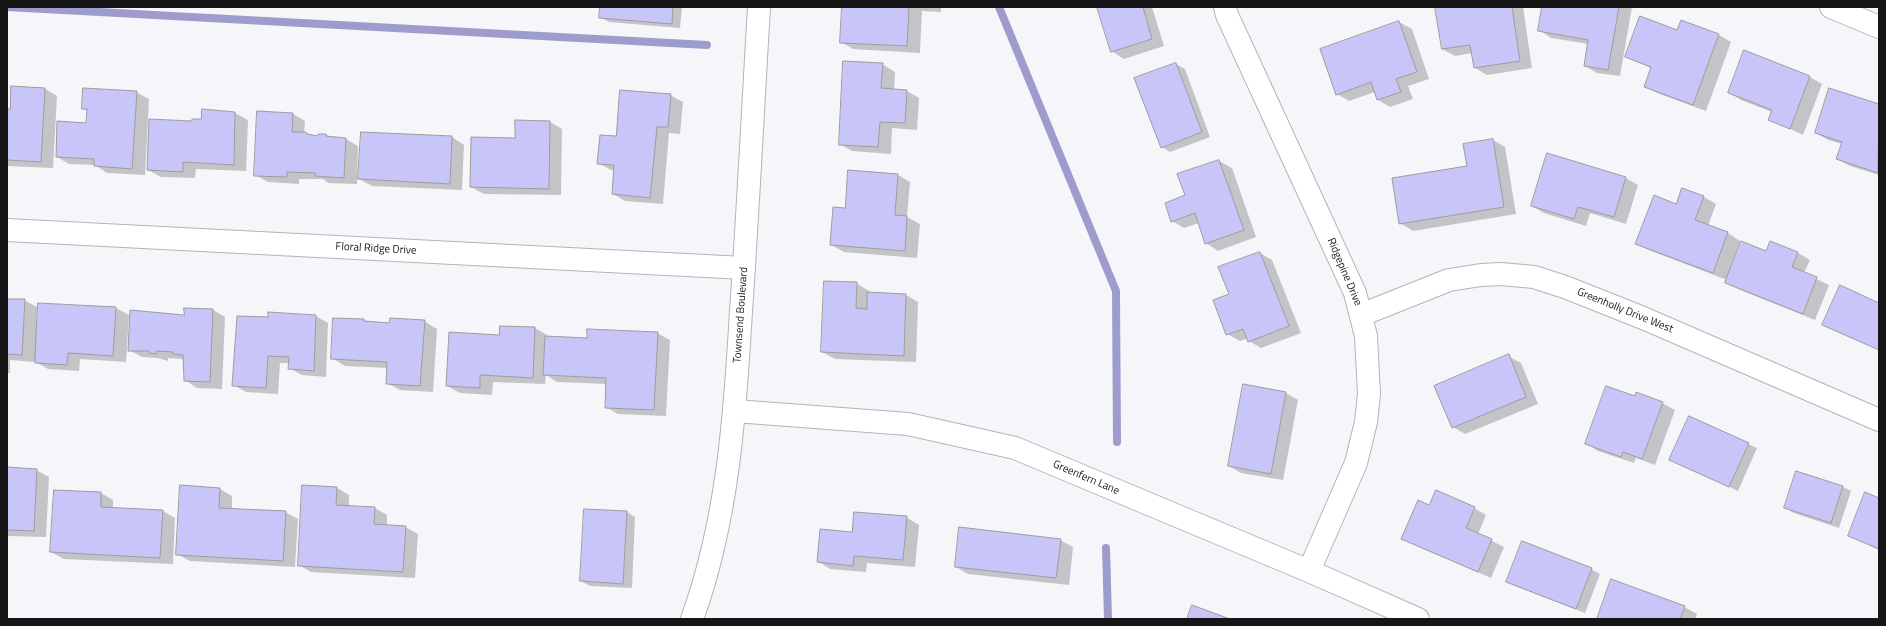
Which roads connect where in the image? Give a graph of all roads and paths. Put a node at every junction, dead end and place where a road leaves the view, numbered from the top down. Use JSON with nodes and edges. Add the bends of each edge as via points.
{"nodes":[{"id":1,"x":758,"y":7,"type":"edge"},
{"id":2,"x":1831,"y":7,"type":"edge"},
{"id":3,"x":1232,"y":10,"type":"edge"},
{"id":4,"x":1879,"y":27,"type":"edge"},
{"id":5,"x":7,"y":230,"type":"edge"},
{"id":6,"x":744,"y":268,"type":"junction"},
{"id":7,"x":1362,"y":315,"type":"junction"},
{"id":8,"x":735,"y":411,"type":"junction"},
{"id":9,"x":1879,"y":420,"type":"edge"},
{"id":10,"x":1309,"y":570,"type":"junction"},
{"id":11,"x":692,"y":619,"type":"edge"},
{"id":12,"x":1418,"y":619,"type":"edge"}],
"edges":[{"from":1,"to":6,"type":"street","name":"Townsend Boulevard"},
{"from":2,"to":4,"type":"street"},
{"from":3,"to":7,"type":"street","name":"Ridgepine Drive","via":[[1355,293]]},
{"from":5,"to":6,"type":"street","name":"Floral Ridge Drive"},
{"from":6,"to":8,"type":"street","name":"Townsend Boulevard"},
{"from":7,"to":9,"type":"street","name":"Greenholly Drive West","via":[[1449,280],[1501,274],[1534,277],[1643,318]]},
{"from":7,"to":10,"type":"street","name":"Ridgepine Drive","via":[[1366,336],[1369,394],[1366,422],[1356,463]]},
{"from":8,"to":10,"type":"street","name":"Greenfern Lane","via":[[908,424],[1015,448]]},
{"from":8,"to":11,"type":"street","name":"Townsend Boulevard","via":[[723,506],[704,587]]},
{"from":10,"to":12,"type":"street","name":"Greenfern Lane"}]}
